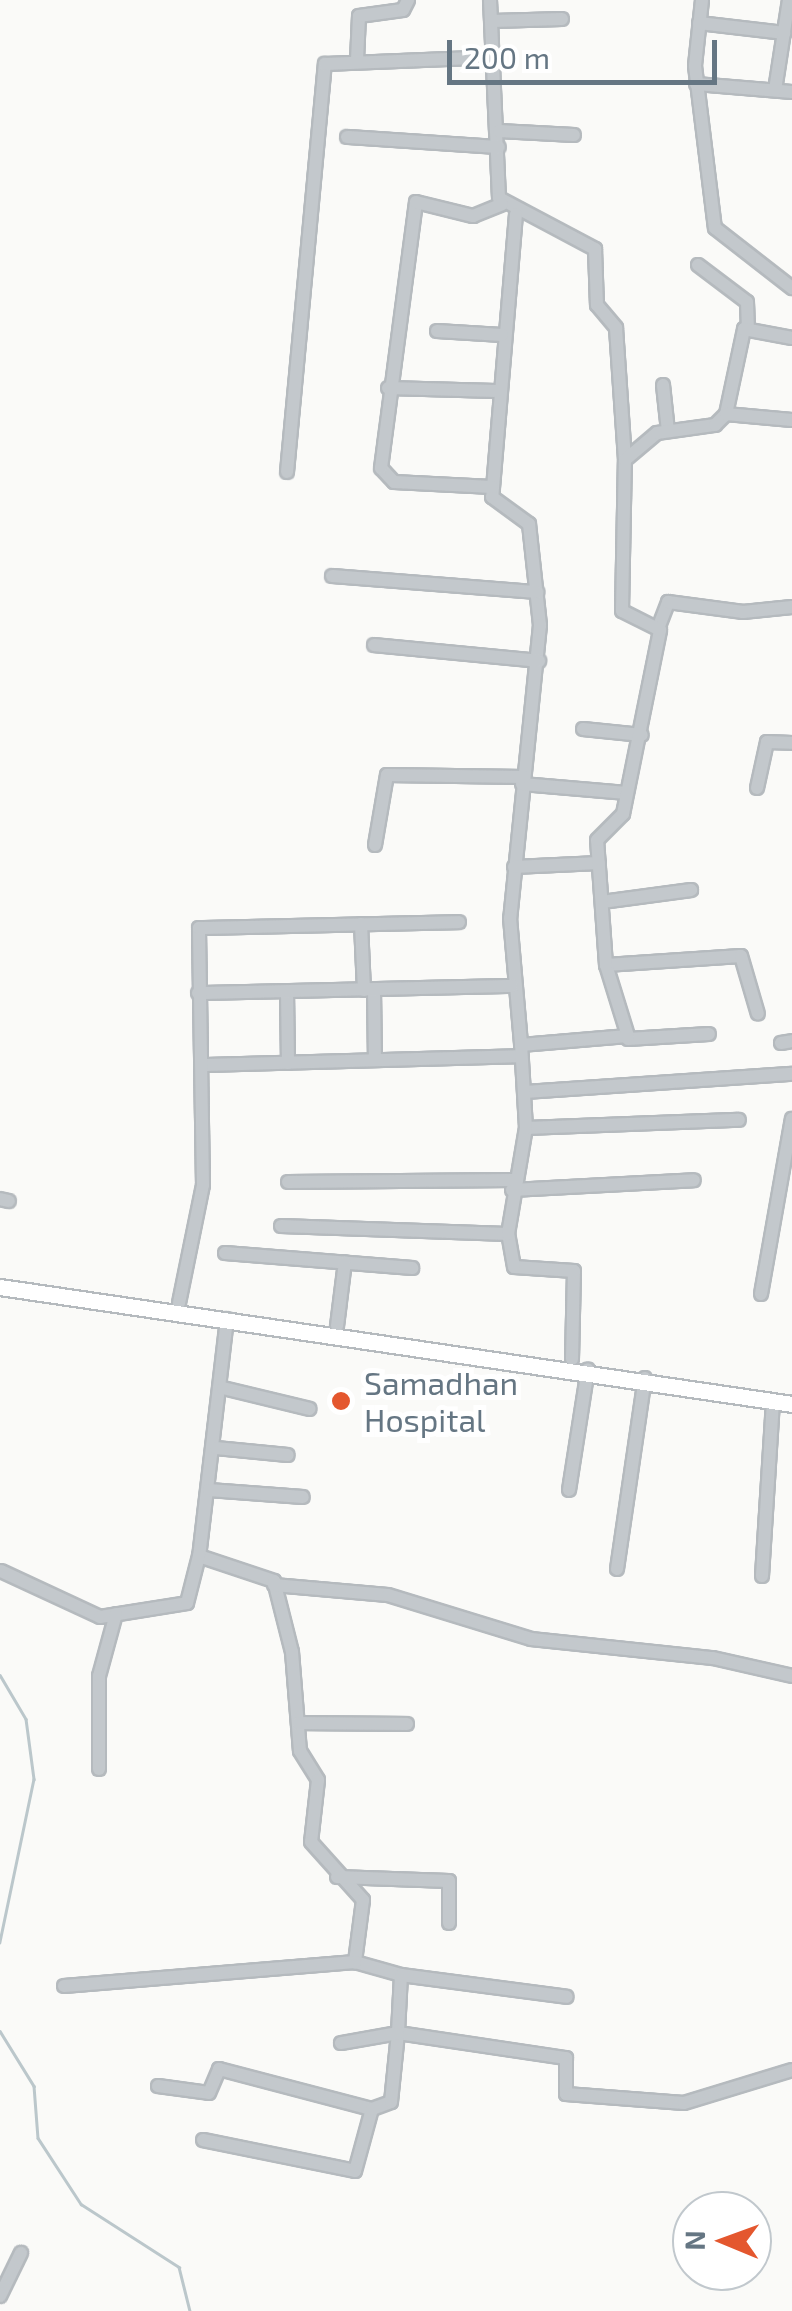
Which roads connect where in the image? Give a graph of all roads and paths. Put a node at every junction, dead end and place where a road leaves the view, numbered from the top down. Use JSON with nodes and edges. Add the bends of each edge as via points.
{"nodes":[{"id":1,"x":408,"y":0,"type":"edge"},
{"id":2,"x":490,"y":0,"type":"edge"},
{"id":3,"x":702,"y":0,"type":"edge"},
{"id":4,"x":789,"y":0,"type":"edge"},
{"id":5,"x":562,"y":19,"type":"dead end"},
{"id":6,"x":493,"y":21,"type":"junction"},
{"id":7,"x":699,"y":22,"type":"junction"},
{"id":8,"x":784,"y":33,"type":"junction"},
{"id":9,"x":498,"y":57,"type":"junction"},
{"id":10,"x":357,"y":60,"type":"junction"},
{"id":11,"x":696,"y":84,"type":"junction"},
{"id":12,"x":775,"y":90,"type":"junction"},
{"id":13,"x":792,"y":92,"type":"edge"},
{"id":14,"x":500,"y":130,"type":"junction"},
{"id":15,"x":574,"y":135,"type":"dead end"},
{"id":16,"x":347,"y":137,"type":"dead end"},
{"id":17,"x":499,"y":147,"type":"junction"},
{"id":18,"x":502,"y":204,"type":"junction"},
{"id":19,"x":516,"y":214,"type":"junction"},
{"id":20,"x":698,"y":265,"type":"dead end"},
{"id":21,"x":792,"y":288,"type":"edge"},
{"id":22,"x":748,"y":326,"type":"junction"},
{"id":23,"x":437,"y":332,"type":"dead end"},
{"id":24,"x":502,"y":335,"type":"junction"},
{"id":25,"x":792,"y":338,"type":"edge"},
{"id":26,"x":663,"y":384,"type":"dead end"},
{"id":27,"x":388,"y":388,"type":"junction"},
{"id":28,"x":496,"y":392,"type":"junction"},
{"id":29,"x":722,"y":418,"type":"junction"},
{"id":30,"x":792,"y":420,"type":"edge"},
{"id":31,"x":668,"y":431,"type":"junction"},
{"id":32,"x":625,"y":460,"type":"junction"},
{"id":33,"x":287,"y":472,"type":"dead end"},
{"id":34,"x":492,"y":487,"type":"junction"},
{"id":35,"x":332,"y":576,"type":"dead end"},
{"id":36,"x":537,"y":592,"type":"junction"},
{"id":37,"x":792,"y":607,"type":"edge"},
{"id":38,"x":658,"y":626,"type":"junction"},
{"id":39,"x":374,"y":645,"type":"dead end"},
{"id":40,"x":539,"y":661,"type":"junction"},
{"id":41,"x":583,"y":729,"type":"dead end"},
{"id":42,"x":642,"y":735,"type":"junction"},
{"id":43,"x":791,"y":739,"type":"edge"},
{"id":44,"x":523,"y":781,"type":"junction"},
{"id":45,"x":758,"y":788,"type":"dead end"},
{"id":46,"x":627,"y":793,"type":"junction"},
{"id":47,"x":375,"y":845,"type":"dead end"},
{"id":48,"x":599,"y":864,"type":"junction"},
{"id":49,"x":514,"y":867,"type":"junction"},
{"id":50,"x":691,"y":890,"type":"dead end"},
{"id":51,"x":602,"y":902,"type":"junction"},
{"id":52,"x":459,"y":922,"type":"dead end"},
{"id":53,"x":362,"y":924,"type":"junction"},
{"id":54,"x":606,"y":965,"type":"junction"},
{"id":55,"x":512,"y":986,"type":"junction"},
{"id":56,"x":369,"y":990,"type":"junction"},
{"id":57,"x":287,"y":992,"type":"junction"},
{"id":58,"x":198,"y":993,"type":"junction"},
{"id":59,"x":758,"y":1014,"type":"dead end"},
{"id":60,"x":709,"y":1034,"type":"dead end"},
{"id":61,"x":628,"y":1040,"type":"junction"},
{"id":62,"x":520,"y":1050,"type":"junction"},
{"id":63,"x":375,"y":1060,"type":"junction"},
{"id":64,"x":288,"y":1063,"type":"junction"},
{"id":65,"x":203,"y":1066,"type":"junction"},
{"id":66,"x":792,"y":1074,"type":"edge"},
{"id":67,"x":524,"y":1092,"type":"junction"},
{"id":68,"x":792,"y":1119,"type":"edge"},
{"id":69,"x":739,"y":1120,"type":"dead end"},
{"id":70,"x":526,"y":1128,"type":"junction"},
{"id":71,"x":694,"y":1180,"type":"dead end"},
{"id":72,"x":288,"y":1182,"type":"dead end"},
{"id":73,"x":513,"y":1185,"type":"junction"},
{"id":74,"x":281,"y":1226,"type":"dead end"},
{"id":75,"x":508,"y":1234,"type":"junction"},
{"id":76,"x":225,"y":1253,"type":"dead end"},
{"id":77,"x":344,"y":1262,"type":"junction"},
{"id":78,"x":412,"y":1268,"type":"dead end"},
{"id":79,"x":0,"y":1278,"type":"edge"},
{"id":80,"x":0,"y":1288,"type":"edge"},
{"id":81,"x":762,"y":1294,"type":"dead end"},
{"id":82,"x":179,"y":1303,"type":"junction"},
{"id":83,"x":227,"y":1319,"type":"junction"},
{"id":84,"x":337,"y":1326,"type":"junction"},
{"id":85,"x":572,"y":1359,"type":"junction"},
{"id":86,"x":588,"y":1370,"type":"junction"},
{"id":87,"x":645,"y":1378,"type":"junction"},
{"id":88,"x":223,"y":1388,"type":"junction"},
{"id":89,"x":746,"y":1390,"type":"junction"},
{"id":90,"x":792,"y":1394,"type":"edge"},
{"id":91,"x":773,"y":1400,"type":"junction"},
{"id":92,"x":792,"y":1404,"type":"edge"},
{"id":93,"x":310,"y":1408,"type":"dead end"},
{"id":94,"x":216,"y":1448,"type":"junction"},
{"id":95,"x":288,"y":1455,"type":"dead end"},
{"id":96,"x":210,"y":1490,"type":"junction"},
{"id":97,"x":568,"y":1490,"type":"dead end"},
{"id":98,"x":302,"y":1498,"type":"dead end"},
{"id":99,"x":199,"y":1556,"type":"junction"},
{"id":100,"x":616,"y":1569,"type":"dead end"},
{"id":101,"x":1,"y":1571,"type":"edge"},
{"id":102,"x":762,"y":1576,"type":"dead end"},
{"id":103,"x":274,"y":1585,"type":"junction"},
{"id":104,"x":116,"y":1614,"type":"junction"},
{"id":105,"x":792,"y":1676,"type":"edge"},
{"id":106,"x":298,"y":1723,"type":"junction"},
{"id":107,"x":406,"y":1724,"type":"dead end"},
{"id":108,"x":99,"y":1768,"type":"dead end"},
{"id":109,"x":335,"y":1877,"type":"junction"},
{"id":110,"x":450,"y":1923,"type":"dead end"},
{"id":111,"x":354,"y":1962,"type":"junction"},
{"id":112,"x":401,"y":1975,"type":"junction"},
{"id":113,"x":64,"y":1986,"type":"dead end"},
{"id":114,"x":566,"y":1997,"type":"dead end"},
{"id":115,"x":398,"y":2033,"type":"junction"},
{"id":116,"x":341,"y":2043,"type":"dead end"},
{"id":117,"x":792,"y":2070,"type":"edge"},
{"id":118,"x":158,"y":2086,"type":"dead end"},
{"id":119,"x":372,"y":2109,"type":"junction"},
{"id":120,"x":203,"y":2140,"type":"dead end"},
{"id":121,"x":21,"y":2253,"type":"dead end"},
{"id":122,"x":0,"y":2296,"type":"edge"}],
"edges":[{"from":1,"to":10,"type":"street","via":[[402,10],[359,16]]},
{"from":2,"to":6,"type":"street"},
{"from":3,"to":7,"type":"street"},
{"from":4,"to":8,"type":"street"},
{"from":5,"to":6,"type":"street"},
{"from":6,"to":9,"type":"street"},
{"from":7,"to":8,"type":"street"},
{"from":7,"to":11,"type":"street"},
{"from":8,"to":12,"type":"street"},
{"from":9,"to":10,"type":"street"},
{"from":9,"to":14,"type":"street"},
{"from":10,"to":33,"type":"street","via":[[324,68]]},
{"from":11,"to":12,"type":"street"},
{"from":11,"to":21,"type":"street","via":[[719,235]]},
{"from":12,"to":13,"type":"street"},
{"from":14,"to":15,"type":"street"},
{"from":14,"to":17,"type":"street"},
{"from":16,"to":17,"type":"street"},
{"from":17,"to":18,"type":"street"},
{"from":18,"to":19,"type":"street"},
{"from":18,"to":27,"type":"street","via":[[472,216],[416,202]]},
{"from":19,"to":24,"type":"street"},
{"from":19,"to":32,"type":"street","via":[[595,250],[597,305],[616,328]]},
{"from":20,"to":22,"type":"street","via":[[748,302]]},
{"from":22,"to":25,"type":"street"},
{"from":22,"to":29,"type":"street","via":[[731,364]]},
{"from":23,"to":24,"type":"street"},
{"from":24,"to":28,"type":"street"},
{"from":26,"to":31,"type":"street"},
{"from":27,"to":28,"type":"street"},
{"from":27,"to":34,"type":"street","via":[[386,480]]},
{"from":28,"to":34,"type":"street"},
{"from":29,"to":30,"type":"street"},
{"from":29,"to":31,"type":"street"},
{"from":31,"to":32,"type":"street"},
{"from":32,"to":38,"type":"street","via":[[622,610]]},
{"from":34,"to":36,"type":"street","via":[[496,508],[529,524]]},
{"from":35,"to":36,"type":"street"},
{"from":36,"to":40,"type":"street"},
{"from":37,"to":38,"type":"street","via":[[744,612],[668,602]]},
{"from":38,"to":42,"type":"street"},
{"from":39,"to":40,"type":"street"},
{"from":40,"to":44,"type":"street"},
{"from":41,"to":42,"type":"street"},
{"from":42,"to":46,"type":"street"},
{"from":43,"to":45,"type":"street","via":[[766,742]]},
{"from":44,"to":46,"type":"street"},
{"from":44,"to":47,"type":"street","via":[[387,775]]},
{"from":44,"to":49,"type":"street"},
{"from":46,"to":48,"type":"street","via":[[618,821],[600,828]]},
{"from":48,"to":49,"type":"street"},
{"from":48,"to":51,"type":"street"},
{"from":49,"to":55,"type":"street"},
{"from":50,"to":51,"type":"street"},
{"from":51,"to":54,"type":"street"},
{"from":52,"to":53,"type":"street"},
{"from":53,"to":56,"type":"street"},
{"from":53,"to":58,"type":"street","via":[[204,926]]},
{"from":54,"to":59,"type":"street","via":[[741,956]]},
{"from":54,"to":61,"type":"street"},
{"from":55,"to":56,"type":"street"},
{"from":55,"to":62,"type":"street"},
{"from":56,"to":57,"type":"street"},
{"from":56,"to":63,"type":"street"},
{"from":57,"to":58,"type":"street"},
{"from":57,"to":64,"type":"street"},
{"from":58,"to":65,"type":"street"},
{"from":60,"to":61,"type":"street"},
{"from":61,"to":62,"type":"street"},
{"from":62,"to":63,"type":"street"},
{"from":62,"to":67,"type":"street"},
{"from":63,"to":64,"type":"street"},
{"from":64,"to":65,"type":"street"},
{"from":65,"to":82,"type":"street","via":[[202,1200]]},
{"from":66,"to":67,"type":"street"},
{"from":67,"to":70,"type":"street"},
{"from":68,"to":81,"type":"street"},
{"from":69,"to":70,"type":"street"},
{"from":70,"to":73,"type":"street"},
{"from":71,"to":73,"type":"street"},
{"from":72,"to":73,"type":"street"},
{"from":73,"to":75,"type":"street"},
{"from":74,"to":75,"type":"street"},
{"from":75,"to":85,"type":"street","via":[[514,1267],[574,1271]]},
{"from":76,"to":77,"type":"street"},
{"from":77,"to":78,"type":"street"},
{"from":77,"to":84,"type":"street"},
{"from":79,"to":82,"type":"main road"},
{"from":80,"to":83,"type":"main road"},
{"from":82,"to":84,"type":"main road"},
{"from":83,"to":86,"type":"main road"},
{"from":83,"to":88,"type":"street"},
{"from":84,"to":85,"type":"main road"},
{"from":85,"to":89,"type":"main road"},
{"from":86,"to":87,"type":"main road"},
{"from":86,"to":97,"type":"street"},
{"from":87,"to":89,"type":"main road"},
{"from":87,"to":100,"type":"street"},
{"from":88,"to":93,"type":"street"},
{"from":88,"to":94,"type":"street"},
{"from":89,"to":90,"type":"main road"},
{"from":89,"to":91,"type":"main road"},
{"from":91,"to":92,"type":"main road"},
{"from":91,"to":102,"type":"street"},
{"from":94,"to":95,"type":"street"},
{"from":94,"to":96,"type":"street"},
{"from":96,"to":98,"type":"street"},
{"from":96,"to":99,"type":"street"},
{"from":99,"to":103,"type":"street","via":[[264,1574]]},
{"from":99,"to":104,"type":"street","via":[[187,1603]]},
{"from":101,"to":104,"type":"street","via":[[96,1616]]},
{"from":103,"to":105,"type":"street","via":[[388,1595],[531,1639]]},
{"from":103,"to":106,"type":"street"},
{"from":104,"to":108,"type":"street","via":[[99,1676]]},
{"from":106,"to":107,"type":"street"},
{"from":106,"to":109,"type":"street","via":[[319,1785],[311,1842]]},
{"from":109,"to":110,"type":"street","via":[[448,1881]]},
{"from":109,"to":111,"type":"street","via":[[362,1900]]},
{"from":111,"to":112,"type":"street"},
{"from":111,"to":113,"type":"street"},
{"from":112,"to":114,"type":"street"},
{"from":112,"to":115,"type":"street"},
{"from":115,"to":116,"type":"street"},
{"from":115,"to":117,"type":"street","via":[[565,2058],[566,2094],[684,2103]]},
{"from":115,"to":119,"type":"street","via":[[392,2102]]},
{"from":118,"to":119,"type":"street","via":[[208,2093],[219,2068]]},
{"from":119,"to":120,"type":"street","via":[[350,2173]]},
{"from":121,"to":122,"type":"street"}]}
